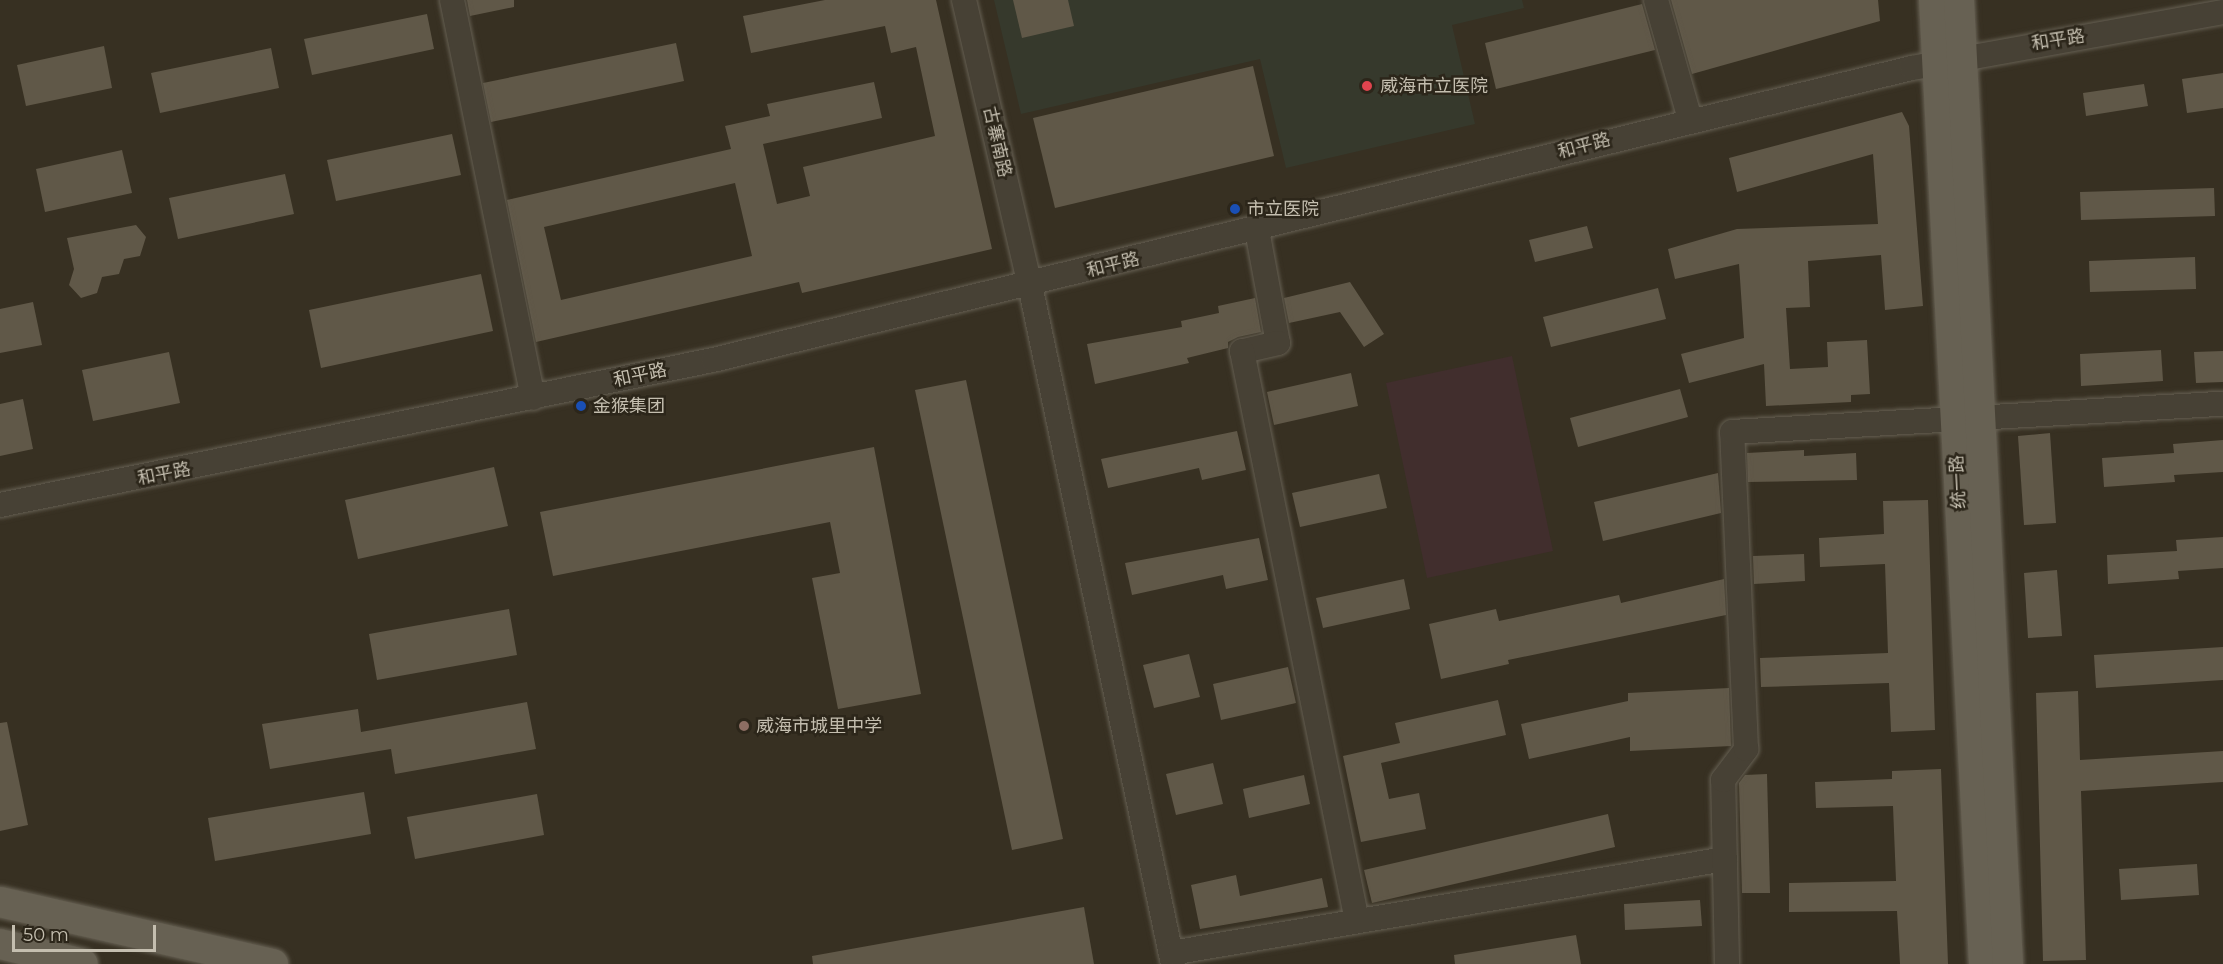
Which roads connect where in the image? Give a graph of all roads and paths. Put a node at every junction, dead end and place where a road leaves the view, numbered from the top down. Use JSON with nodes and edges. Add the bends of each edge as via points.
{"nodes":[{"id":1,"x":452,"y":0,"type":"edge"},
{"id":2,"x":964,"y":0,"type":"edge"},
{"id":3,"x":1656,"y":0,"type":"edge"},
{"id":4,"x":1934,"y":0,"type":"edge"},
{"id":5,"x":1959,"y":0,"type":"edge"},
{"id":6,"x":2223,"y":12,"type":"edge"},
{"id":7,"x":1950,"y":60,"type":"junction"},
{"id":8,"x":1690,"y":119,"type":"junction"},
{"id":9,"x":1257,"y":230,"type":"junction"},
{"id":10,"x":1030,"y":285,"type":"junction"},
{"id":11,"x":532,"y":398,"type":"junction"},
{"id":12,"x":2223,"y":404,"type":"edge"},
{"id":13,"x":1966,"y":417,"type":"junction"},
{"id":14,"x":0,"y":506,"type":"edge"},
{"id":15,"x":1725,"y":859,"type":"junction"},
{"id":16,"x":0,"y":902,"type":"edge"},
{"id":17,"x":1357,"y":921,"type":"junction"},
{"id":18,"x":0,"y":944,"type":"edge"},
{"id":19,"x":1172,"y":959,"type":"edge"},
{"id":20,"x":83,"y":964,"type":"edge"},
{"id":21,"x":273,"y":964,"type":"edge"},
{"id":22,"x":1727,"y":964,"type":"edge"},
{"id":23,"x":1984,"y":964,"type":"edge"},
{"id":24,"x":2008,"y":964,"type":"edge"}],
"edges":[{"from":1,"to":11,"type":"street"},
{"from":2,"to":10,"type":"street","name":"古寨南路"},
{"from":3,"to":8,"type":"street"},
{"from":4,"to":7,"type":"main road","name":"统一路"},
{"from":5,"to":7,"type":"main road","name":"统一路"},
{"from":6,"to":7,"type":"street","name":"和平路"},
{"from":7,"to":8,"type":"street","name":"和平路"},
{"from":7,"to":13,"type":"main road","name":"统一路"},
{"from":8,"to":9,"type":"street","name":"和平路"},
{"from":9,"to":10,"type":"street","name":"和平路"},
{"from":9,"to":17,"type":"street","via":[[1278,343],[1242,351]]},
{"from":10,"to":11,"type":"street","name":"和平路"},
{"from":10,"to":19,"type":"street","name":"古寨南路"},
{"from":11,"to":14,"type":"street","name":"和平路"},
{"from":12,"to":13,"type":"street"},
{"from":13,"to":15,"type":"street","via":[[1732,432],[1746,749],[1723,780]]},
{"from":13,"to":23,"type":"main road","name":"统一路"},
{"from":13,"to":24,"type":"main road","name":"统一路"},
{"from":15,"to":17,"type":"street"},
{"from":15,"to":22,"type":"street"},
{"from":16,"to":21,"type":"main road"},
{"from":17,"to":19,"type":"street"},
{"from":18,"to":20,"type":"main road"}]}
